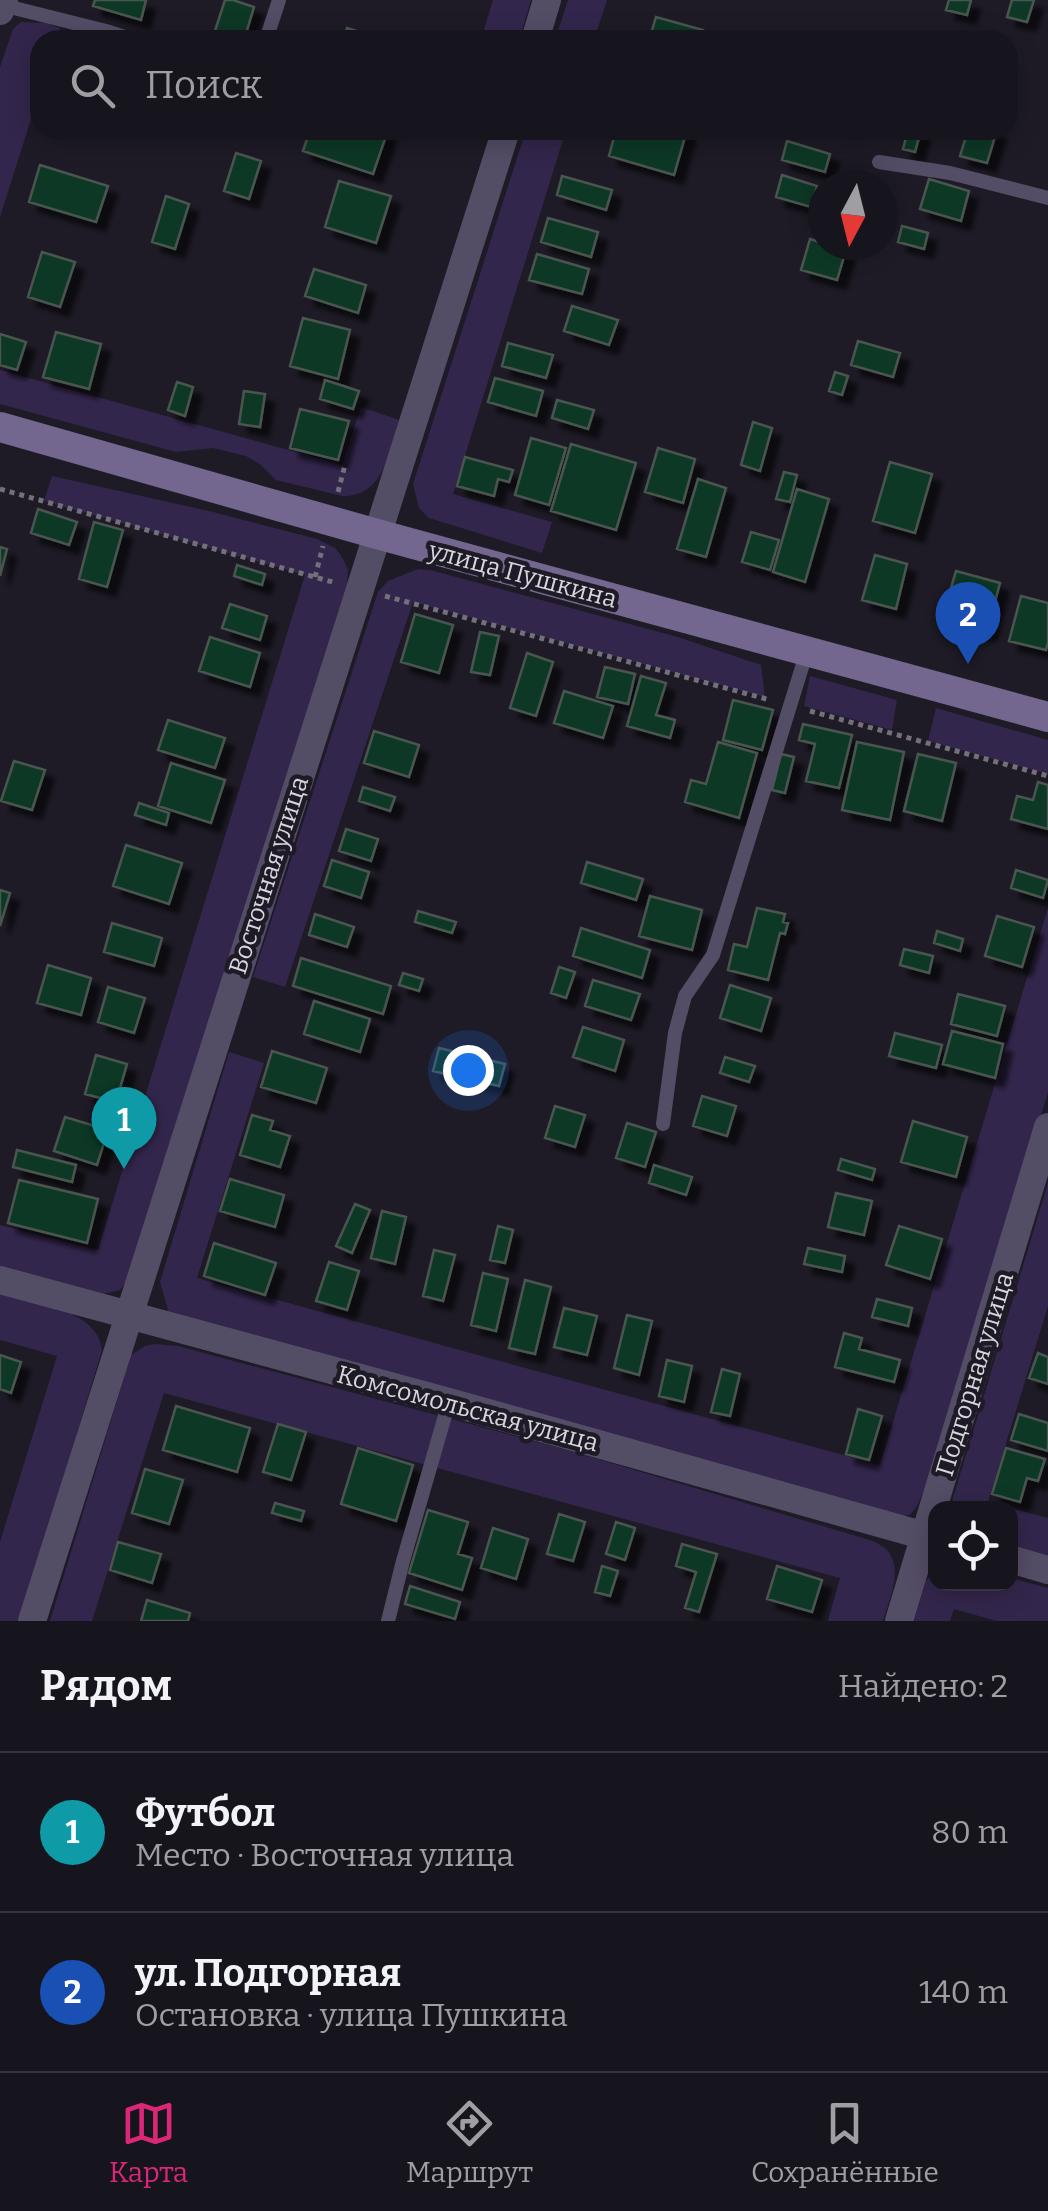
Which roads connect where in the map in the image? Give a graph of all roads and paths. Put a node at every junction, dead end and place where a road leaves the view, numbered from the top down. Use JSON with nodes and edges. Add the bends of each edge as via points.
{"nodes":[{"id":1,"x":279,"y":0,"type":"edge"},
{"id":2,"x":547,"y":0,"type":"edge"},
{"id":3,"x":2,"y":5,"type":"edge"},
{"id":4,"x":96,"y":30,"type":"edge"},
{"id":5,"x":269,"y":30,"type":"edge"},
{"id":6,"x":537,"y":30,"type":"edge"},
{"id":7,"x":503,"y":140,"type":"edge"},
{"id":8,"x":879,"y":162,"type":"dead end"},
{"id":9,"x":1048,"y":198,"type":"edge"},
{"id":10,"x":0,"y":427,"type":"edge"},
{"id":11,"x":0,"y":489,"type":"edge"},
{"id":12,"x":377,"y":534,"type":"junction"},
{"id":13,"x":359,"y":589,"type":"junction"},
{"id":14,"x":807,"y":651,"type":"junction"},
{"id":15,"x":789,"y":706,"type":"junction"},
{"id":16,"x":1048,"y":717,"type":"edge"},
{"id":17,"x":1048,"y":776,"type":"edge"},
{"id":18,"x":664,"y":1124,"type":"dead end"},
{"id":19,"x":1048,"y":1127,"type":"edge"},
{"id":20,"x":0,"y":1280,"type":"edge"},
{"id":21,"x":128,"y":1316,"type":"junction"},
{"id":22,"x":449,"y":1402,"type":"junction"},
{"id":23,"x":940,"y":1501,"type":"edge"},
{"id":24,"x":928,"y":1536,"type":"edge"},
{"id":25,"x":928,"y":1542,"type":"edge"},
{"id":26,"x":1018,"y":1561,"type":"edge"},
{"id":27,"x":1048,"y":1570,"type":"edge"},
{"id":28,"x":32,"y":1621,"type":"edge"},
{"id":29,"x":388,"y":1621,"type":"edge"},
{"id":30,"x":899,"y":1621,"type":"edge"}],
"edges":[{"from":1,"to":5,"type":"lane"},
{"from":2,"to":6,"type":"street"},
{"from":3,"to":4,"type":"lane"},
{"from":7,"to":12,"type":"street","name":"Восточная улица"},
{"from":8,"to":9,"type":"lane"},
{"from":10,"to":12,"type":"main road","name":"улица Пушкина"},
{"from":11,"to":13,"type":"path"},
{"from":12,"to":13,"type":"street","name":"Восточная улица"},
{"from":12,"to":14,"type":"main road","name":"улица Пушкина"},
{"from":13,"to":15,"type":"path"},
{"from":13,"to":21,"type":"street","name":"Восточная улица"},
{"from":14,"to":15,"type":"lane"},
{"from":14,"to":16,"type":"main road","name":"улица Пушкина"},
{"from":15,"to":17,"type":"path"},
{"from":15,"to":18,"type":"lane","via":[[713,955],[685,996]]},
{"from":19,"to":23,"type":"street","name":"Подгорная улица"},
{"from":20,"to":21,"type":"street","name":"Комсомольская улица"},
{"from":21,"to":22,"type":"street","name":"Комсомольская улица"},
{"from":21,"to":28,"type":"street","name":"Восточная улица"},
{"from":22,"to":24,"type":"street","name":"Комсомольская улица"},
{"from":22,"to":29,"type":"lane"},
{"from":25,"to":30,"type":"street","name":"Подгорная улица"},
{"from":26,"to":27,"type":"street"}]}
